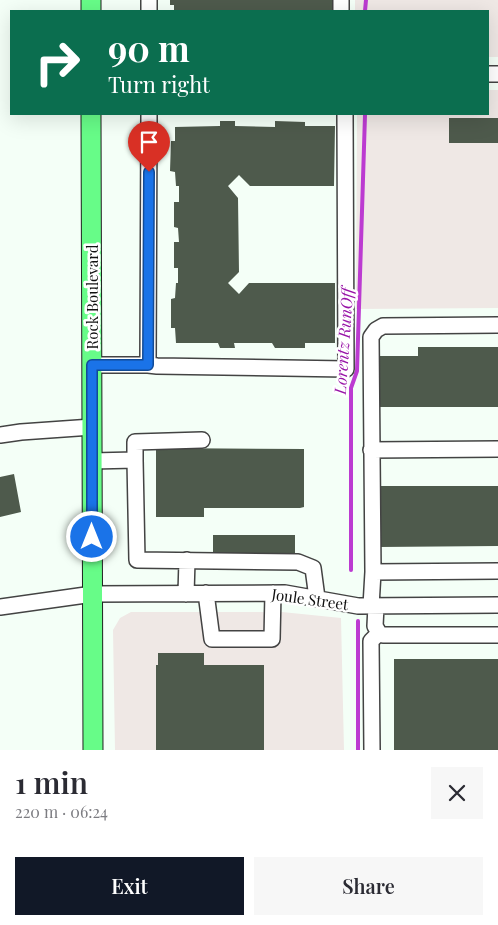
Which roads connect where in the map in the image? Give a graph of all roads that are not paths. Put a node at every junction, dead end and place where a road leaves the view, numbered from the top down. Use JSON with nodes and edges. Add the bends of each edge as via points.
{"nodes":[{"id":1,"x":91,"y":115,"type":"edge"},
{"id":2,"x":149,"y":115,"type":"edge"},
{"id":3,"x":346,"y":115,"type":"edge"},
{"id":4,"x":498,"y":325,"type":"edge"},
{"id":5,"x":92,"y":365,"type":"junction"},
{"id":6,"x":148,"y":365,"type":"junction"},
{"id":7,"x":92,"y":428,"type":"junction"},
{"id":8,"x":0,"y":435,"type":"edge"},
{"id":9,"x":202,"y":440,"type":"dead end"},
{"id":10,"x":498,"y":449,"type":"edge"},
{"id":11,"x":371,"y":450,"type":"junction"},
{"id":12,"x":92,"y":460,"type":"junction"},
{"id":13,"x":134,"y":460,"type":"junction"},
{"id":14,"x":187,"y":560,"type":"junction"},
{"id":15,"x":498,"y":571,"type":"edge"},
{"id":16,"x":373,"y":572,"type":"junction"},
{"id":17,"x":206,"y":593,"type":"junction"},
{"id":18,"x":273,"y":593,"type":"junction"},
{"id":19,"x":93,"y":594,"type":"junction"},
{"id":20,"x":186,"y":594,"type":"junction"},
{"id":21,"x":317,"y":598,"type":"junction"},
{"id":22,"x":498,"y":605,"type":"edge"},
{"id":23,"x":373,"y":606,"type":"junction"},
{"id":24,"x":0,"y":608,"type":"edge"},
{"id":25,"x":379,"y":633,"type":"junction"},
{"id":26,"x":498,"y":635,"type":"edge"},
{"id":27,"x":93,"y":750,"type":"edge"},
{"id":28,"x":372,"y":750,"type":"edge"}],
"edges":[{"from":1,"to":5,"type":"main road","name":"Rock Boulevard"},
{"from":2,"to":6,"type":"street"},
{"from":3,"to":6,"type":"street","via":[[346,369]]},
{"from":4,"to":11,"type":"street","via":[[383,326],[376,330],[371,337]]},
{"from":5,"to":6,"type":"street"},
{"from":5,"to":7,"type":"main road","name":"Rock Boulevard"},
{"from":7,"to":8,"type":"street"},
{"from":7,"to":12,"type":"main road","name":"Rock Boulevard"},
{"from":9,"to":13,"type":"street","via":[[135,442]]},
{"from":10,"to":11,"type":"street"},
{"from":11,"to":16,"type":"street"},
{"from":12,"to":13,"type":"street"},
{"from":12,"to":19,"type":"main road","name":"Rock Boulevard"},
{"from":13,"to":14,"type":"street","via":[[137,560]]},
{"from":14,"to":20,"type":"street"},
{"from":14,"to":21,"type":"street","via":[[298,562],[313,568]]},
{"from":15,"to":16,"type":"street"},
{"from":16,"to":23,"type":"street"},
{"from":17,"to":18,"type":"street","name":"Joule Street"},
{"from":17,"to":18,"type":"street","via":[[212,639],[272,639]]},
{"from":17,"to":20,"type":"street","name":"Joule Street"},
{"from":18,"to":21,"type":"street","name":"Joule Street"},
{"from":19,"to":20,"type":"street","name":"Joule Street"},
{"from":19,"to":24,"type":"street","name":"Joule Street"},
{"from":19,"to":27,"type":"main road","name":"Rock Boulevard"},
{"from":21,"to":23,"type":"street","name":"Joule Street"},
{"from":22,"to":23,"type":"street","name":"Joule Street"},
{"from":23,"to":25,"type":"street"},
{"from":25,"to":26,"type":"street"},
{"from":25,"to":28,"type":"street","via":[[370,641]]}]}
